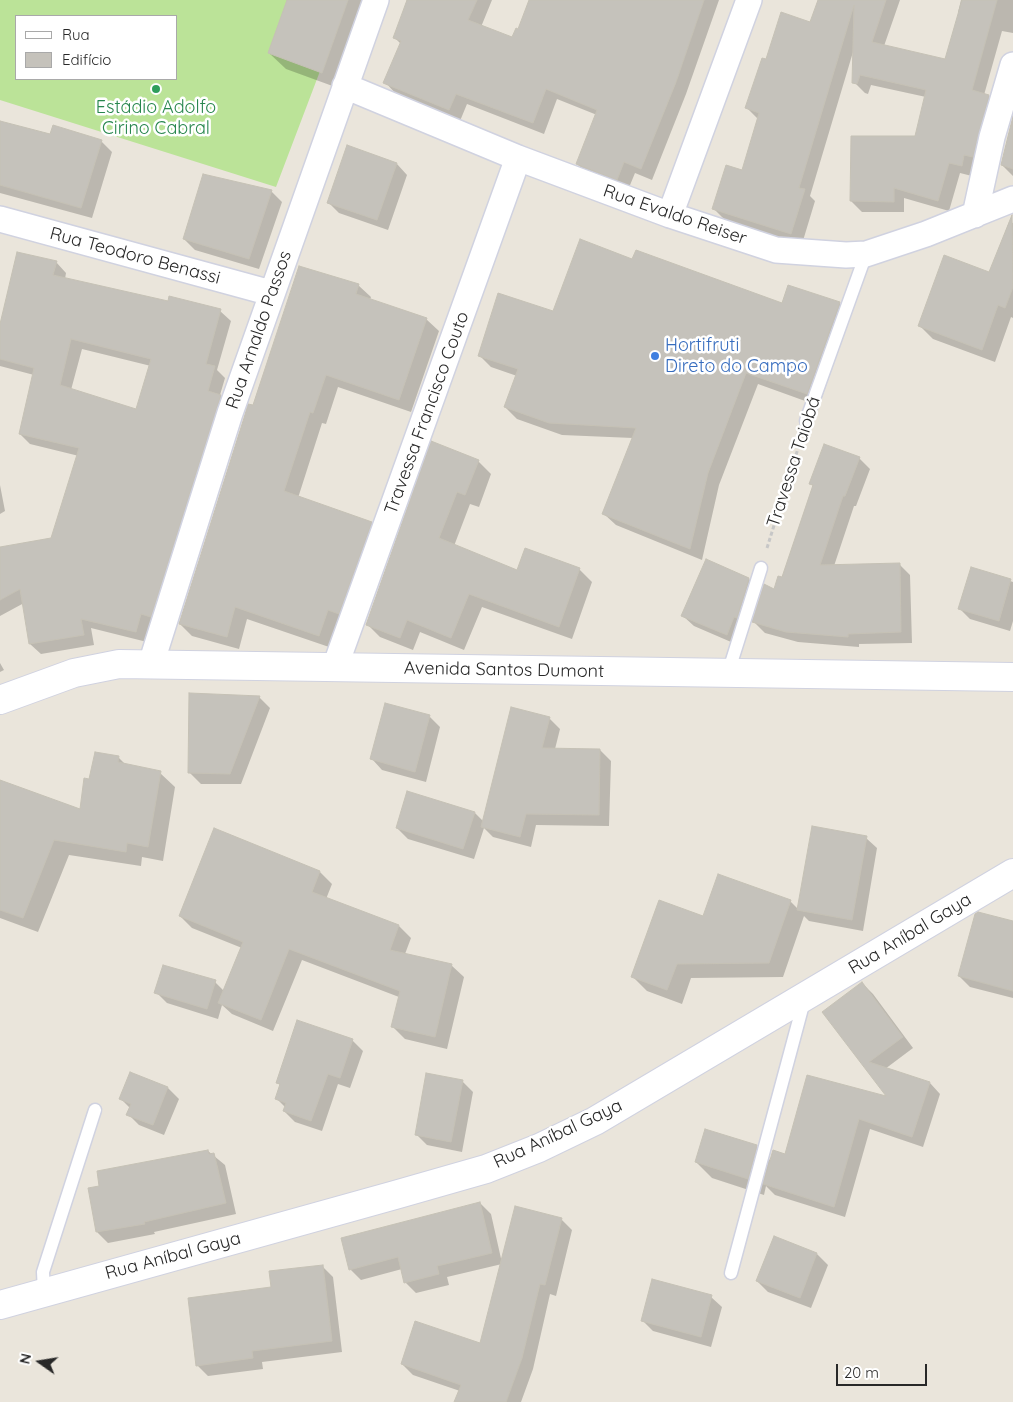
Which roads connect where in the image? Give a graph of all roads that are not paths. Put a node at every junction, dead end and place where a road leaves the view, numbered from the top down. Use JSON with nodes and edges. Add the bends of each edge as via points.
{"nodes":[{"id":1,"x":376,"y":0,"type":"edge"},
{"id":2,"x":749,"y":0,"type":"edge"},
{"id":3,"x":1013,"y":65,"type":"edge"},
{"id":4,"x":345,"y":86,"type":"junction"},
{"id":5,"x":518,"y":158,"type":"junction"},
{"id":6,"x":1013,"y":199,"type":"edge"},
{"id":7,"x":670,"y":215,"type":"junction"},
{"id":8,"x":975,"y":215,"type":"junction"},
{"id":9,"x":0,"y":219,"type":"edge"},
{"id":10,"x":866,"y":254,"type":"junction"},
{"id":11,"x":271,"y":293,"type":"junction"},
{"id":12,"x":806,"y":421,"type":"road end"},
{"id":13,"x":761,"y":568,"type":"road end"},
{"id":14,"x":151,"y":664,"type":"junction"},
{"id":15,"x":335,"y":667,"type":"junction"},
{"id":16,"x":728,"y":673,"type":"junction"},
{"id":17,"x":1013,"y":677,"type":"edge"},
{"id":18,"x":0,"y":700,"type":"edge"},
{"id":19,"x":1013,"y":873,"type":"edge"},
{"id":20,"x":805,"y":997,"type":"junction"},
{"id":21,"x":95,"y":1110,"type":"dead end"},
{"id":22,"x":731,"y":1274,"type":"dead end"},
{"id":23,"x":44,"y":1292,"type":"junction"},
{"id":24,"x":0,"y":1305,"type":"edge"}],
"edges":[{"from":1,"to":4,"type":"street","name":"Rua Arnaldo Passos"},
{"from":2,"to":7,"type":"street"},
{"from":3,"to":8,"type":"street","via":[[992,137]]},
{"from":4,"to":5,"type":"street","name":"Rua Evaldo Reiser"},
{"from":4,"to":11,"type":"street","name":"Rua Arnaldo Passos"},
{"from":5,"to":7,"type":"street","name":"Rua Evaldo Reiser"},
{"from":5,"to":15,"type":"street","name":"Travessa Francisco Couto"},
{"from":6,"to":8,"type":"street","name":"Rua Evaldo Reiser"},
{"from":7,"to":10,"type":"street","name":"Rua Evaldo Reiser","via":[[776,250]]},
{"from":8,"to":10,"type":"street","name":"Rua Evaldo Reiser"},
{"from":9,"to":11,"type":"street","name":"Rua Teodoro Benassi"},
{"from":10,"to":12,"type":"lane","name":"Travessa Taiobá"},
{"from":11,"to":14,"type":"street","name":"Rua Arnaldo Passos"},
{"from":13,"to":16,"type":"lane"},
{"from":14,"to":15,"type":"main road","name":"Avenida Santos Dumont"},
{"from":14,"to":18,"type":"main road","name":"Avenida Santos Dumont","via":[[119,664],[74,673]]},
{"from":15,"to":16,"type":"main road","name":"Avenida Santos Dumont"},
{"from":16,"to":17,"type":"main road","name":"Avenida Santos Dumont"},
{"from":19,"to":20,"type":"main road","name":"Rua Aníbal Gaya"},
{"from":20,"to":22,"type":"lane"},
{"from":20,"to":23,"type":"main road","name":"Rua Aníbal Gaya","via":[[595,1121],[504,1162],[396,1196]]},
{"from":21,"to":23,"type":"lane","via":[[43,1272]]},
{"from":23,"to":24,"type":"main road","name":"Rua Aníbal Gaya"}]}
